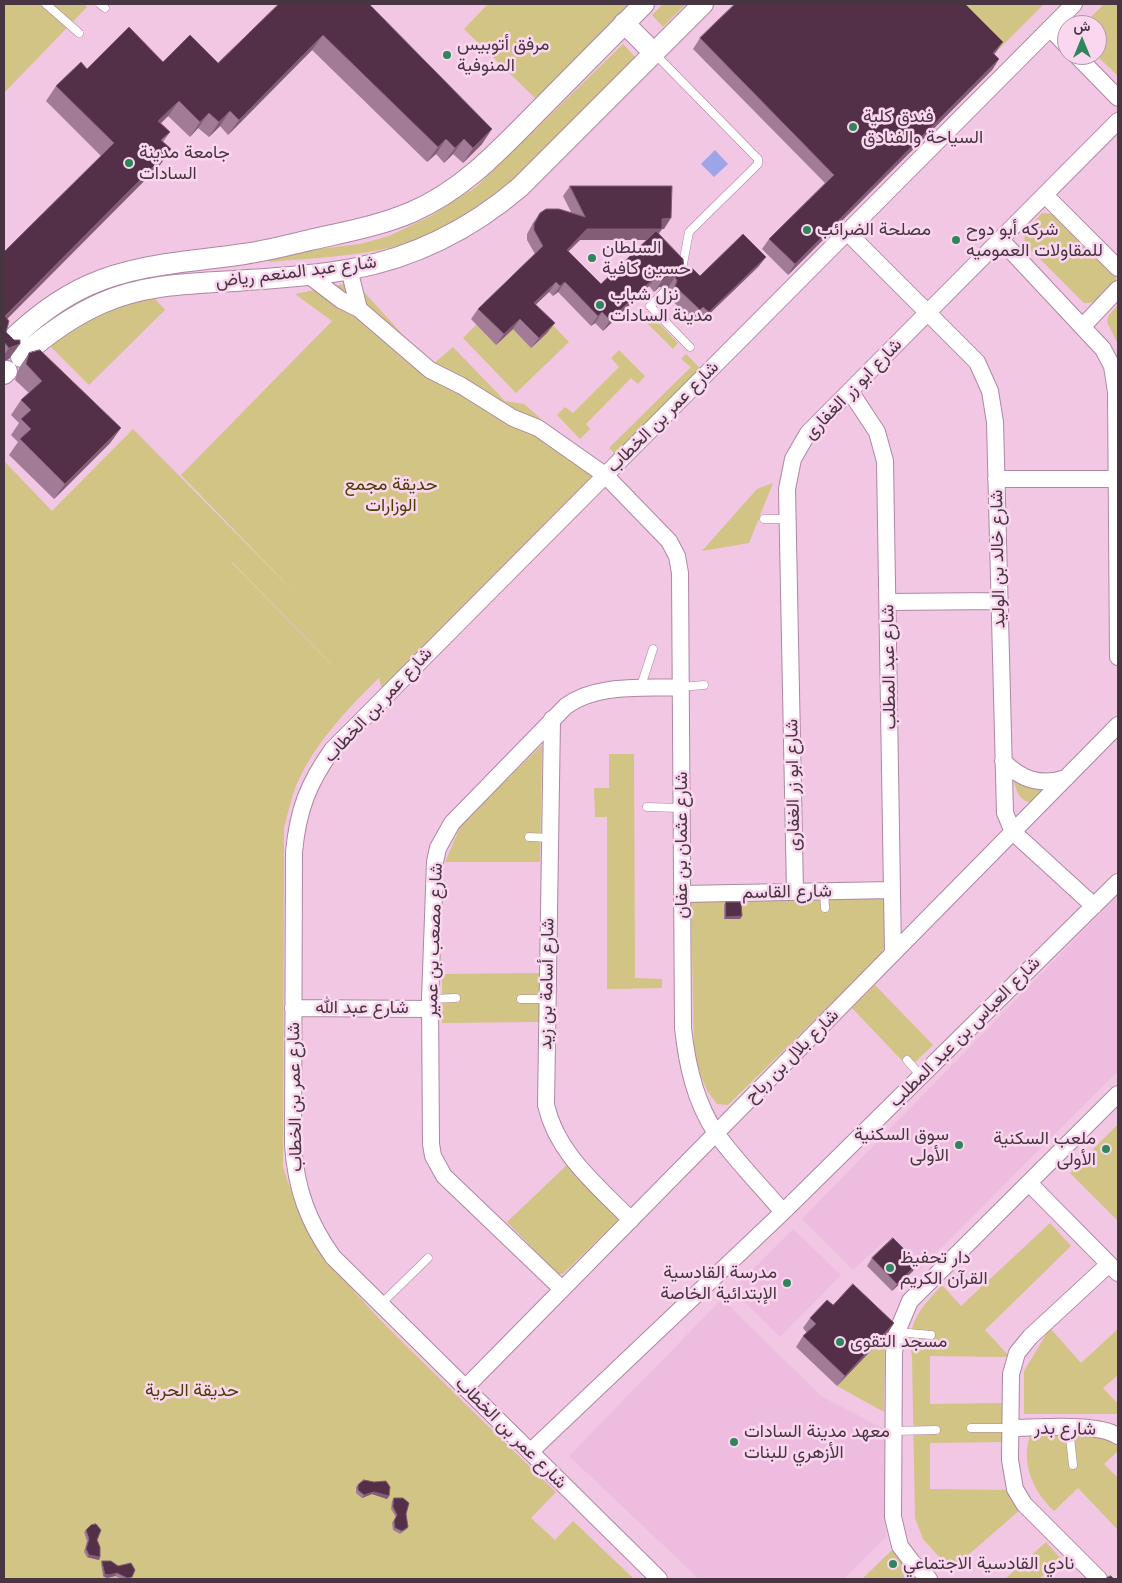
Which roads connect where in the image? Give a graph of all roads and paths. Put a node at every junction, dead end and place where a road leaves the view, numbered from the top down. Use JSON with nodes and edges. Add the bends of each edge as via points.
{"nodes":[{"id":1,"x":46,"y":4,"type":"edge"},
{"id":2,"x":644,"y":4,"type":"edge"},
{"id":3,"x":703,"y":4,"type":"edge"},
{"id":4,"x":1074,"y":4,"type":"edge"},
{"id":5,"x":624,"y":23,"type":"junction"},
{"id":6,"x":1050,"y":28,"type":"junction"},
{"id":7,"x":79,"y":34,"type":"dead end"},
{"id":8,"x":1057,"y":35,"type":"edge"},
{"id":9,"x":654,"y":54,"type":"junction"},
{"id":10,"x":1086,"y":65,"type":"edge"},
{"id":11,"x":1118,"y":98,"type":"edge"},
{"id":12,"x":1118,"y":121,"type":"edge"},
{"id":13,"x":1045,"y":195,"type":"junction"},
{"id":14,"x":847,"y":232,"type":"junction"},
{"id":15,"x":1001,"y":240,"type":"junction"},
{"id":16,"x":245,"y":254,"type":"junction"},
{"id":17,"x":1118,"y":268,"type":"edge"},
{"id":18,"x":349,"y":269,"type":"junction"},
{"id":19,"x":307,"y":274,"type":"junction"},
{"id":20,"x":681,"y":274,"type":"edge"},
{"id":21,"x":248,"y":280,"type":"junction"},
{"id":22,"x":1118,"y":289,"type":"edge"},
{"id":23,"x":664,"y":292,"type":"edge"},
{"id":24,"x":359,"y":308,"type":"junction"},
{"id":25,"x":928,"y":313,"type":"junction"},
{"id":26,"x":1083,"y":326,"type":"junction"},
{"id":27,"x":7,"y":344,"type":"edge"},
{"id":28,"x":690,"y":347,"type":"dead end"},
{"id":29,"x":11,"y":367,"type":"edge"},
{"id":30,"x":850,"y":391,"type":"junction"},
{"id":31,"x":605,"y":475,"type":"junction"},
{"id":32,"x":996,"y":479,"type":"junction"},
{"id":33,"x":1116,"y":479,"type":"junction"},
{"id":34,"x":764,"y":519,"type":"dead end"},
{"id":35,"x":787,"y":519,"type":"junction"},
{"id":36,"x":999,"y":601,"type":"junction"},
{"id":37,"x":888,"y":602,"type":"junction"},
{"id":38,"x":654,"y":650,"type":"dead end"},
{"id":39,"x":1118,"y":657,"type":"edge"},
{"id":40,"x":704,"y":686,"type":"dead end"},
{"id":41,"x":681,"y":687,"type":"junction"},
{"id":42,"x":640,"y":689,"type":"junction"},
{"id":43,"x":552,"y":719,"type":"junction"},
{"id":44,"x":1118,"y":725,"type":"edge"},
{"id":45,"x":1003,"y":761,"type":"junction"},
{"id":46,"x":1066,"y":778,"type":"junction"},
{"id":47,"x":647,"y":807,"type":"dead end"},
{"id":48,"x":681,"y":808,"type":"junction"},
{"id":49,"x":1013,"y":832,"type":"junction"},
{"id":50,"x":529,"y":837,"type":"dead end"},
{"id":51,"x":550,"y":838,"type":"junction"},
{"id":52,"x":1118,"y":882,"type":"edge"},
{"id":53,"x":892,"y":890,"type":"junction"},
{"id":54,"x":824,"y":891,"type":"junction"},
{"id":55,"x":795,"y":892,"type":"junction"},
{"id":56,"x":682,"y":894,"type":"junction"},
{"id":57,"x":1094,"y":906,"type":"junction"},
{"id":58,"x":825,"y":908,"type":"dead end"},
{"id":59,"x":893,"y":954,"type":"junction"},
{"id":60,"x":456,"y":998,"type":"dead end"},
{"id":61,"x":521,"y":999,"type":"dead end"},
{"id":62,"x":547,"y":999,"type":"junction"},
{"id":63,"x":430,"y":1004,"type":"junction"},
{"id":64,"x":293,"y":1008,"type":"junction"},
{"id":65,"x":907,"y":1060,"type":"dead end"},
{"id":66,"x":921,"y":1076,"type":"junction"},
{"id":67,"x":1118,"y":1094,"type":"edge"},
{"id":68,"x":716,"y":1133,"type":"junction"},
{"id":69,"x":1029,"y":1183,"type":"junction"},
{"id":70,"x":783,"y":1212,"type":"junction"},
{"id":71,"x":631,"y":1220,"type":"junction"},
{"id":72,"x":428,"y":1258,"type":"dead end"},
{"id":73,"x":1114,"y":1268,"type":"edge"},
{"id":74,"x":562,"y":1289,"type":"junction"},
{"id":75,"x":380,"y":1305,"type":"junction"},
{"id":76,"x":898,"y":1332,"type":"junction"},
{"id":77,"x":931,"y":1336,"type":"dead end"},
{"id":78,"x":465,"y":1388,"type":"junction"},
{"id":79,"x":971,"y":1428,"type":"dead end"},
{"id":80,"x":1010,"y":1428,"type":"junction"},
{"id":81,"x":1069,"y":1428,"type":"junction"},
{"id":82,"x":936,"y":1430,"type":"dead end"},
{"id":83,"x":894,"y":1431,"type":"junction"},
{"id":84,"x":1118,"y":1436,"type":"edge"},
{"id":85,"x":530,"y":1452,"type":"junction"},
{"id":86,"x":1073,"y":1464,"type":"dead end"},
{"id":87,"x":1095,"y":1578,"type":"edge"},
{"id":88,"x":659,"y":1579,"type":"edge"},
{"id":89,"x":929,"y":1579,"type":"edge"}],
"edges":[{"from":1,"to":7,"type":"lane"},
{"from":2,"to":5,"type":"street","name":"شارع عبد المنعم رياض"},
{"from":3,"to":9,"type":"street","name":"شارع عبد المنعم رياض"},
{"from":4,"to":6,"type":"street","name":"شارع عمر بن الخطاب"},
{"from":5,"to":9,"type":"street"},
{"from":5,"to":16,"type":"street","name":"شارع عبد المنعم رياض","via":[[497,154],[437,199],[364,228]]},
{"from":6,"to":8,"type":"street"},
{"from":6,"to":14,"type":"street","name":"شارع عمر بن الخطاب"},
{"from":9,"to":18,"type":"street","name":"شارع عبد المنعم رياض","via":[[499,205],[460,231],[426,247],[391,260]]},
{"from":9,"to":20,"type":"lane","via":[[758,160],[758,164],[687,235]]},
{"from":10,"to":11,"type":"street"},
{"from":12,"to":13,"type":"street","name":"شارع ابو زر الغفارى"},
{"from":13,"to":15,"type":"street","name":"شارع ابو زر الغفارى"},
{"from":13,"to":17,"type":"street"},
{"from":14,"to":25,"type":"street","name":"شارع خالد بن الوليد"},
{"from":14,"to":31,"type":"street","name":"شارع عمر بن الخطاب"},
{"from":15,"to":25,"type":"street","name":"شارع ابو زر الغفارى"},
{"from":15,"to":26,"type":"street"},
{"from":16,"to":21,"type":"street"},
{"from":16,"to":27,"type":"street","name":"شارع عبد المنعم رياض","via":[[144,267],[88,285],[48,308]]},
{"from":18,"to":19,"type":"street","name":"شارع عبد المنعم رياض"},
{"from":18,"to":24,"type":"street"},
{"from":19,"to":21,"type":"street","name":"شارع عبد المنعم رياض"},
{"from":19,"to":24,"type":"street","name":"شارع عثمان بن عفان","via":[[341,300]]},
{"from":21,"to":29,"type":"street","name":"شارع عبد المنعم رياض","via":[[168,285],[103,302],[63,324]]},
{"from":22,"to":26,"type":"street"},
{"from":23,"to":28,"type":"lane","via":[[650,306]]},
{"from":24,"to":31,"type":"street","name":"شارع عثمان بن عفان","via":[[430,370],[512,418],[538,428]]},
{"from":25,"to":30,"type":"street","name":"شارع ابو زر الغفارى"},
{"from":25,"to":32,"type":"street","name":"شارع خالد بن الوليد","via":[[977,362],[984,376],[994,406]]},
{"from":26,"to":33,"type":"street","via":[[1103,349],[1112,366],[1116,392]]},
{"from":30,"to":35,"type":"street","name":"شارع ابو زر الغفارى","via":[[808,433],[797,450],[787,484]]},
{"from":30,"to":37,"type":"street","name":"شارع عبد المطلب","via":[[877,432],[885,461]]},
{"from":31,"to":41,"type":"street","name":"شارع عثمان بن عفان","via":[[669,541],[677,556]]},
{"from":31,"to":64,"type":"street","name":"شارع عمر بن الخطاب","via":[[339,743],[316,773],[304,798],[294,852]]},
{"from":32,"to":33,"type":"street"},
{"from":32,"to":36,"type":"street","name":"شارع خالد بن الوليد"},
{"from":33,"to":39,"type":"street"},
{"from":34,"to":35,"type":"lane"},
{"from":35,"to":55,"type":"street","name":"شارع ابو زر الغفارى"},
{"from":36,"to":37,"type":"street"},
{"from":36,"to":45,"type":"street","name":"شارع خالد بن الوليد"},
{"from":37,"to":53,"type":"street","name":"شارع عبد المطلب"},
{"from":38,"to":42,"type":"lane"},
{"from":40,"to":41,"type":"lane"},
{"from":41,"to":42,"type":"street","name":"شارع مصعب بن عمير"},
{"from":41,"to":48,"type":"street","name":"شارع عثمان بن عفان"},
{"from":42,"to":43,"type":"street","name":"شارع مصعب بن عمير","via":[[588,694],[572,701]]},
{"from":43,"to":51,"type":"street","name":"شارع أسامة بن زيد"},
{"from":43,"to":63,"type":"street","name":"شارع مصعب بن عمير","via":[[461,812],[444,835],[432,883]]},
{"from":44,"to":46,"type":"street","name":"شارع بلال بن رباح"},
{"from":45,"to":46,"type":"street","via":[[1028,779],[1047,782]]},
{"from":45,"to":49,"type":"street","name":"شارع خالد بن الوليد","via":[[1004,813]]},
{"from":46,"to":49,"type":"street","name":"شارع بلال بن رباح"},
{"from":47,"to":48,"type":"lane"},
{"from":48,"to":56,"type":"street","name":"شارع عثمان بن عفان"},
{"from":49,"to":57,"type":"street","name":"شارع خالد بن الوليد"},
{"from":49,"to":59,"type":"street","name":"شارع بلال بن رباح"},
{"from":50,"to":51,"type":"lane"},
{"from":51,"to":62,"type":"street","name":"شارع أسامة بن زيد"},
{"from":52,"to":57,"type":"street","name":"شارع العباس بن عبد المطلب"},
{"from":53,"to":54,"type":"street","name":"شارع القاسم"},
{"from":53,"to":59,"type":"street","name":"شارع عبد المطلب"},
{"from":54,"to":55,"type":"street","name":"شارع القاسم"},
{"from":54,"to":58,"type":"lane"},
{"from":55,"to":56,"type":"street","name":"شارع القاسم"},
{"from":56,"to":68,"type":"street","name":"شارع عثمان بن عفان","via":[[686,1058],[700,1102]]},
{"from":57,"to":66,"type":"street","name":"شارع العباس بن عبد المطلب"},
{"from":59,"to":68,"type":"street","name":"شارع بلال بن رباح"},
{"from":60,"to":63,"type":"lane"},
{"from":61,"to":62,"type":"lane"},
{"from":62,"to":71,"type":"street","name":"شارع أسامة بن زيد","via":[[545,1092],[554,1131],[571,1158]]},
{"from":63,"to":64,"type":"street","name":"شارع عبد الله"},
{"from":63,"to":74,"type":"street","name":"شارع مصعب بن عمير","via":[[430,1144],[438,1166],[444,1176]]},
{"from":64,"to":75,"type":"street","name":"شارع عمر بن الخطاب","via":[[293,1145],[300,1193],[308,1216],[329,1251]]},
{"from":65,"to":66,"type":"lane"},
{"from":66,"to":70,"type":"street","name":"شارع العباس بن عبد المطلب"},
{"from":67,"to":69,"type":"street"},
{"from":68,"to":70,"type":"street","name":"شارع عثمان بن عفان"},
{"from":68,"to":71,"type":"street","name":"شارع بلال بن رباح"},
{"from":69,"to":73,"type":"street"},
{"from":69,"to":76,"type":"street","via":[[910,1301]]},
{"from":70,"to":85,"type":"street","name":"شارع العباس بن عبد المطلب"},
{"from":71,"to":74,"type":"street","name":"شارع بلال بن رباح"},
{"from":72,"to":75,"type":"lane"},
{"from":73,"to":80,"type":"street","via":[[1030,1336],[1017,1354],[1011,1374]]},
{"from":74,"to":78,"type":"street","name":"شارع بلال بن رباح"},
{"from":75,"to":78,"type":"street","name":"شارع عمر بن الخطاب"},
{"from":76,"to":77,"type":"lane"},
{"from":76,"to":83,"type":"street","via":[[894,1353]]},
{"from":78,"to":85,"type":"street","name":"شارع عمر بن الخطاب"},
{"from":79,"to":80,"type":"lane"},
{"from":80,"to":81,"type":"street","name":"شارع بدر"},
{"from":80,"to":87,"type":"street","via":[[1010,1470],[1019,1496]]},
{"from":81,"to":84,"type":"street","name":"شارع بدر","via":[[1101,1429]]},
{"from":81,"to":86,"type":"lane"},
{"from":82,"to":83,"type":"lane"},
{"from":83,"to":89,"type":"street","via":[[894,1527],[905,1554]]},
{"from":85,"to":88,"type":"street","name":"شارع عمر بن الخطاب"}]}
